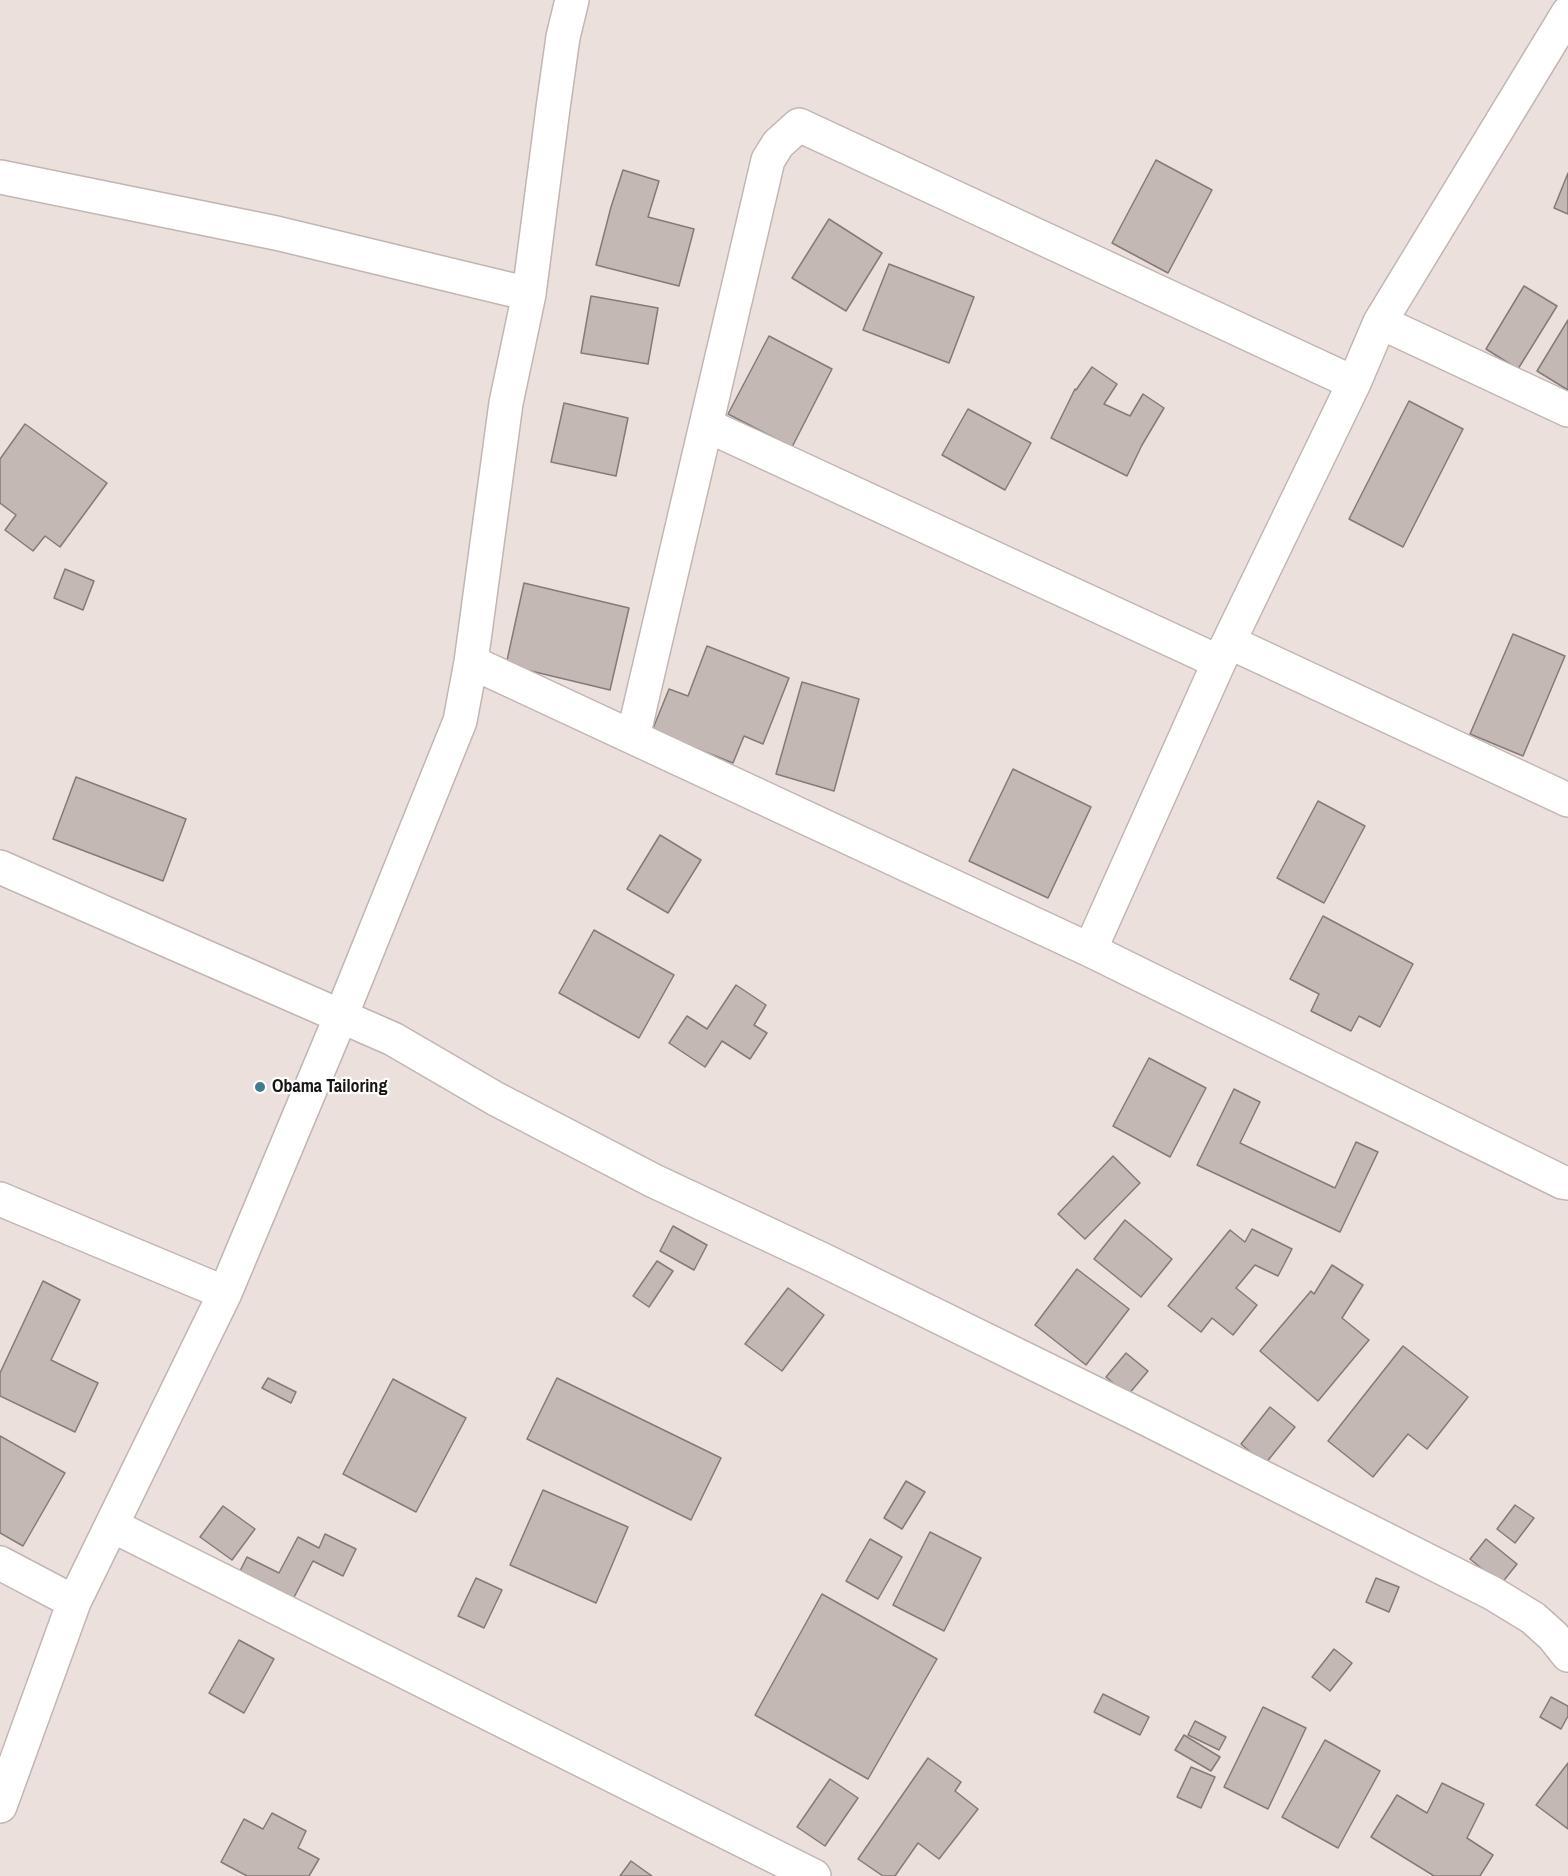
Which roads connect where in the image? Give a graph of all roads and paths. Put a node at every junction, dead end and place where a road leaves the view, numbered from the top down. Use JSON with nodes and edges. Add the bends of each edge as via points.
{"nodes":[{"id":1,"x":572,"y":0,"type":"edge"},
{"id":2,"x":1568,"y":13,"type":"edge"},
{"id":3,"x":1556,"y":58,"type":"edge"},
{"id":4,"x":0,"y":177,"type":"edge"},
{"id":5,"x":529,"y":294,"type":"junction"},
{"id":6,"x":1380,"y":322,"type":"junction"},
{"id":7,"x":1354,"y":383,"type":"junction"},
{"id":8,"x":1568,"y":410,"type":"edge"},
{"id":9,"x":706,"y":425,"type":"junction"},
{"id":10,"x":1224,"y":652,"type":"junction"},
{"id":11,"x":471,"y":662,"type":"junction"},
{"id":12,"x":633,"y":738,"type":"junction"},
{"id":13,"x":1568,"y":800,"type":"edge"},
{"id":14,"x":0,"y":867,"type":"edge"},
{"id":15,"x":1090,"y":951,"type":"junction"},
{"id":16,"x":342,"y":1016,"type":"junction"},
{"id":17,"x":1568,"y":1183,"type":"edge"},
{"id":18,"x":0,"y":1199,"type":"edge"},
{"id":19,"x":225,"y":1293,"type":"junction"},
{"id":20,"x":113,"y":1526,"type":"junction"},
{"id":21,"x":0,"y":1563,"type":"edge"},
{"id":22,"x":74,"y":1602,"type":"junction"},
{"id":23,"x":1568,"y":1655,"type":"edge"},
{"id":24,"x":0,"y":1806,"type":"edge"},
{"id":25,"x":814,"y":1876,"type":"edge"}],
"edges":[{"from":1,"to":5,"type":"street","via":[[563,37]]},
{"from":2,"to":3,"type":"street"},
{"from":3,"to":6,"type":"street"},
{"from":4,"to":5,"type":"street","via":[[276,233]]},
{"from":5,"to":11,"type":"street","via":[[506,403]]},
{"from":6,"to":7,"type":"street"},
{"from":6,"to":8,"type":"street"},
{"from":7,"to":9,"type":"street","via":[[799,125],[778,144],[768,160]]},
{"from":7,"to":10,"type":"street"},
{"from":9,"to":10,"type":"street"},
{"from":9,"to":12,"type":"street"},
{"from":10,"to":13,"type":"street"},
{"from":10,"to":15,"type":"street"},
{"from":11,"to":12,"type":"street"},
{"from":11,"to":16,"type":"street","via":[[460,721]]},
{"from":12,"to":15,"type":"street"},
{"from":14,"to":16,"type":"street"},
{"from":15,"to":17,"type":"street"},
{"from":16,"to":19,"type":"street"},
{"from":16,"to":23,"type":"street","via":[[393,1039],[496,1099],[654,1181],[855,1275],[1492,1593],[1533,1618]]},
{"from":18,"to":19,"type":"street"},
{"from":19,"to":20,"type":"street"},
{"from":20,"to":22,"type":"street"},
{"from":20,"to":25,"type":"street"},
{"from":21,"to":22,"type":"street"},
{"from":22,"to":24,"type":"street"}]}
